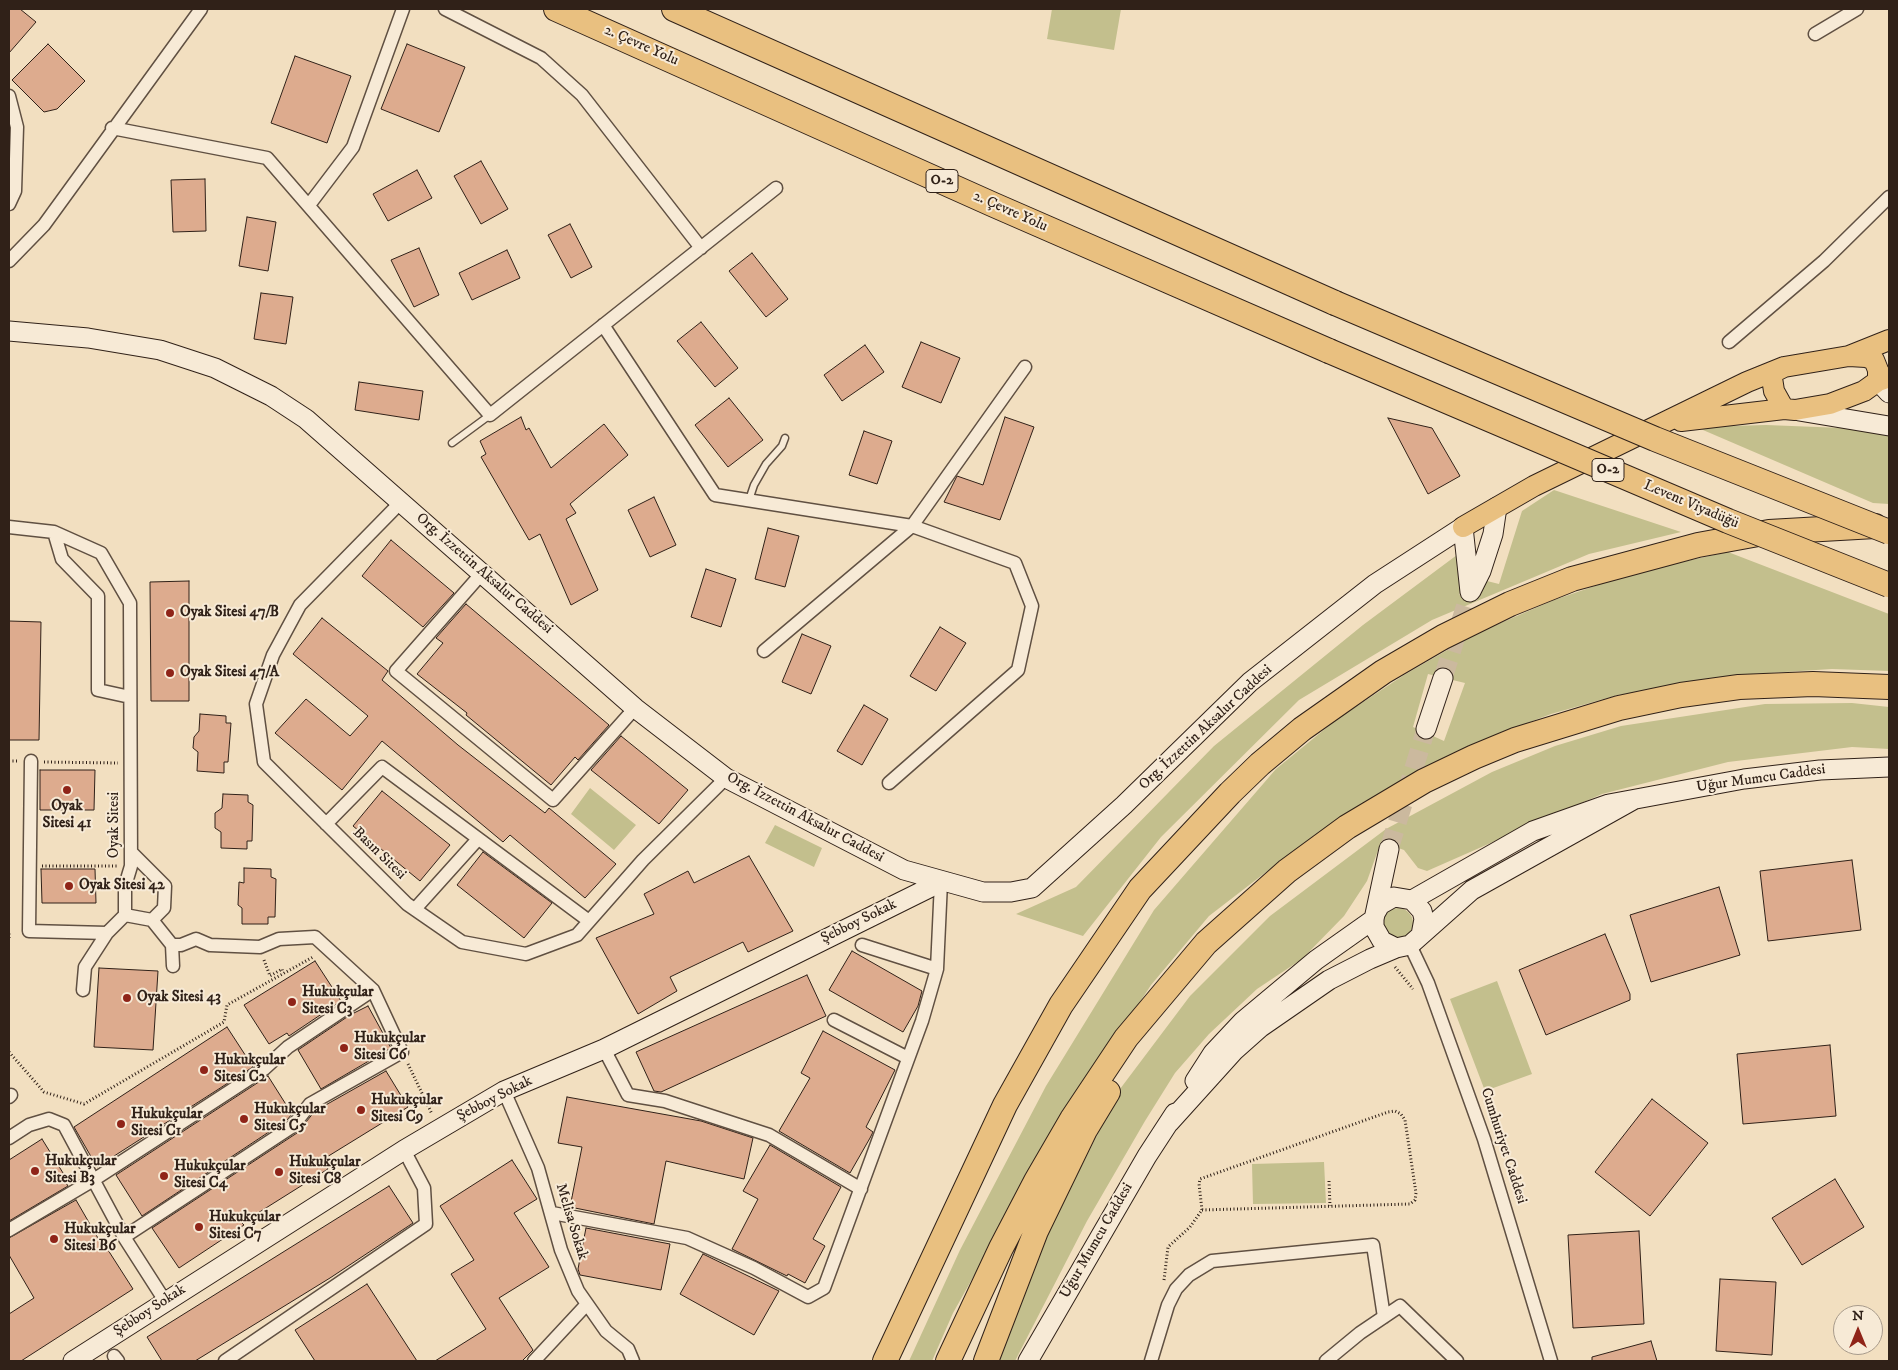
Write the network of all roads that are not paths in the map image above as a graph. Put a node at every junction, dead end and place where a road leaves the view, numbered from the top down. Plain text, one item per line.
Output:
1 (200, 9) edge
2 (403, 9) edge
3 (444, 9) edge
4 (556, 9) edge
5 (674, 9) edge
6 (1857, 9) edge
7 (1815, 34) dead end
8 (9, 96) edge
9 (112, 128) junction
10 (776, 188) dead end
11 (1889, 197) edge
12 (9, 204) edge
13 (309, 205) junction
14 (701, 248) junction
15 (9, 261) edge
16 (603, 325) junction
17 (9, 330) edge
18 (1889, 340) edge
19 (1729, 342) dead end
20 (1329, 351) joint
21 (1849, 356) junction
22 (1025, 367) dead end
23 (1784, 367) junction
24 (1886, 384) edge
25 (1789, 410) junction
26 (490, 415) junction
27 (1668, 422) junction
28 (1889, 426) edge
29 (785, 438) dead end
30 (452, 443) dead end
31 (749, 500) junction
32 (401, 502) junction
33 (1497, 507) junction
34 (912, 526) junction
35 (1889, 526) edge
36 (9, 527) edge
37 (1463, 527) junction
38 (54, 532) junction
39 (1889, 532) edge
40 (483, 572) junction
41 (1889, 584) edge
42 (764, 651) dead end
43 (1443, 678) tunnel mouth
44 (1889, 687) edge
45 (130, 697) junction
46 (636, 708) junction
47 (1426, 729) tunnel mouth
48 (32, 761) road end
49 (1889, 768) edge
50 (726, 778) junction
51 (889, 783) dead end
52 (1634, 800) junction
53 (326, 824) junction
54 (478, 839) junction
55 (131, 852) junction
56 (941, 882) junction
57 (1407, 899) junction
58 (415, 909) junction
59 (125, 915) junction
60 (1375, 916) junction
61 (152, 920) junction
62 (589, 921) junction
63 (107, 933) junction
64 (1409, 943) junction
65 (172, 944) junction
66 (862, 945) dead end
67 (173, 966) dead end
68 (937, 968) junction
69 (83, 990) dead end
70 (373, 990) junction
71 (1154, 1002) junction
72 (834, 1020) dead end
73 (604, 1049) junction
74 (908, 1058) junction
75 (504, 1090) junction
76 (1169, 1123) junction
77 (9, 1138) edge
78 (404, 1150) junction
79 (94, 1179) junction
80 (861, 1189) junction
81 (552, 1213) junction
82 (9, 1230) edge
83 (124, 1237) junction
84 (165, 1300) junction
85 (587, 1304) junction
86 (1384, 1316) junction
87 (1047, 1331) junction
88 (629, 1357) edge
89 (73, 1361) edge
90 (225, 1361) edge
91 (534, 1361) edge
92 (885, 1361) edge
93 (948, 1361) edge
94 (986, 1361) edge
95 (1028, 1361) edge
96 (1038, 1361) edge
97 (1151, 1361) edge
98 (1326, 1361) edge
99 (1457, 1361) edge
100 (1551, 1361) edge

1 - 9 street
2 - 13 street
3 - 14 street
4 - 20 highway, 2. Çevre Yolu / O-2
5 - 39 highway, bridge
6 - 7 street
8 - 12 street
9 - 13 street
9 - 15 street
10 - 14 street
11 - 19 street
13 - 26 street
14 - 16 street
16 - 26 street
16 - 31 street
17 - 32 main road, Org. İzzettin Aksalur Caddesi
18 - 21 main road
20 - 41 highway, Levent Viyadüğü / O-2, bridge
21 - 23 main road
21 - 24 main road
22 - 34 street
23 - 25 main road
23 - 27 main road
24 - 25 main road
25 - 27 main road
25 - 28 main road
26 - 30 lane
27 - 33 main road
29 - 31 lane
31 - 34 street
32 - 40 main road, Org. İzzettin Aksalur Caddesi
32 - 53 street, Basın Sitesi
33 - 37 main road
33 - 37 main road
34 - 42 street
34 - 51 street
35 - 92 highway
36 - 38 street, Oyak Sitesi
37 - 56 main road, Org. İzzettin Aksalur Caddesi
38 - 45 street, Oyak Sitesi
38 - 45 street
40 - 46 main road, Org. İzzettin Aksalur Caddesi
40 - 46 street
43 - 47 main road
44 - 71 highway
45 - 55 street, Oyak Sitesi
46 - 50 main road, Org. İzzettin Aksalur Caddesi
48 - 63 street
49 - 52 main road, Uğur Mumcu Caddesi
50 - 56 main road, Org. İzzettin Aksalur Caddesi
50 - 62 street, Basın Sitesi
52 - 57 main road, Uğur Mumcu Caddesi
52 - 64 main road
53 - 54 street
53 - 58 street, Basın Sitesi
54 - 58 street
54 - 62 street
55 - 59 street, Oyak Sitesi
55 - 61 street
56 - 68 street
56 - 73 main road, Şebboy Sokak
57 - 60 main road
57 - 60 main road
57 - 64 main road
58 - 62 street, Basın Sitesi
59 - 61 street
59 - 63 street
60 - 64 main road
60 - 76 main road
61 - 65 street
63 - 69 street
64 - 76 main road
64 - 100 street, Cumhuriyet Caddesi
65 - 67 street
65 - 70 street
66 - 68 street
68 - 74 street
70 - 79 street
70 - 83 street
71 - 93 highway
71 - 94 highway
72 - 74 street
73 - 75 main road, Şebboy Sokak
73 - 80 street
74 - 80 street
75 - 78 main road, Şebboy Sokak
75 - 81 street, Melisa Sokak
76 - 87 main road, Uğur Mumcu Caddesi
77 - 79 street
78 - 84 main road, Şebboy Sokak
78 - 90 street
79 - 82 street
79 - 83 street
80 - 81 street
81 - 85 street, Melisa Sokak
83 - 84 street
84 - 89 main road, Şebboy Sokak
85 - 88 street, Melisa Sokak
85 - 91 street
86 - 97 street
86 - 98 street
86 - 99 street
87 - 95 main road, Uğur Mumcu Caddesi
87 - 96 main road

